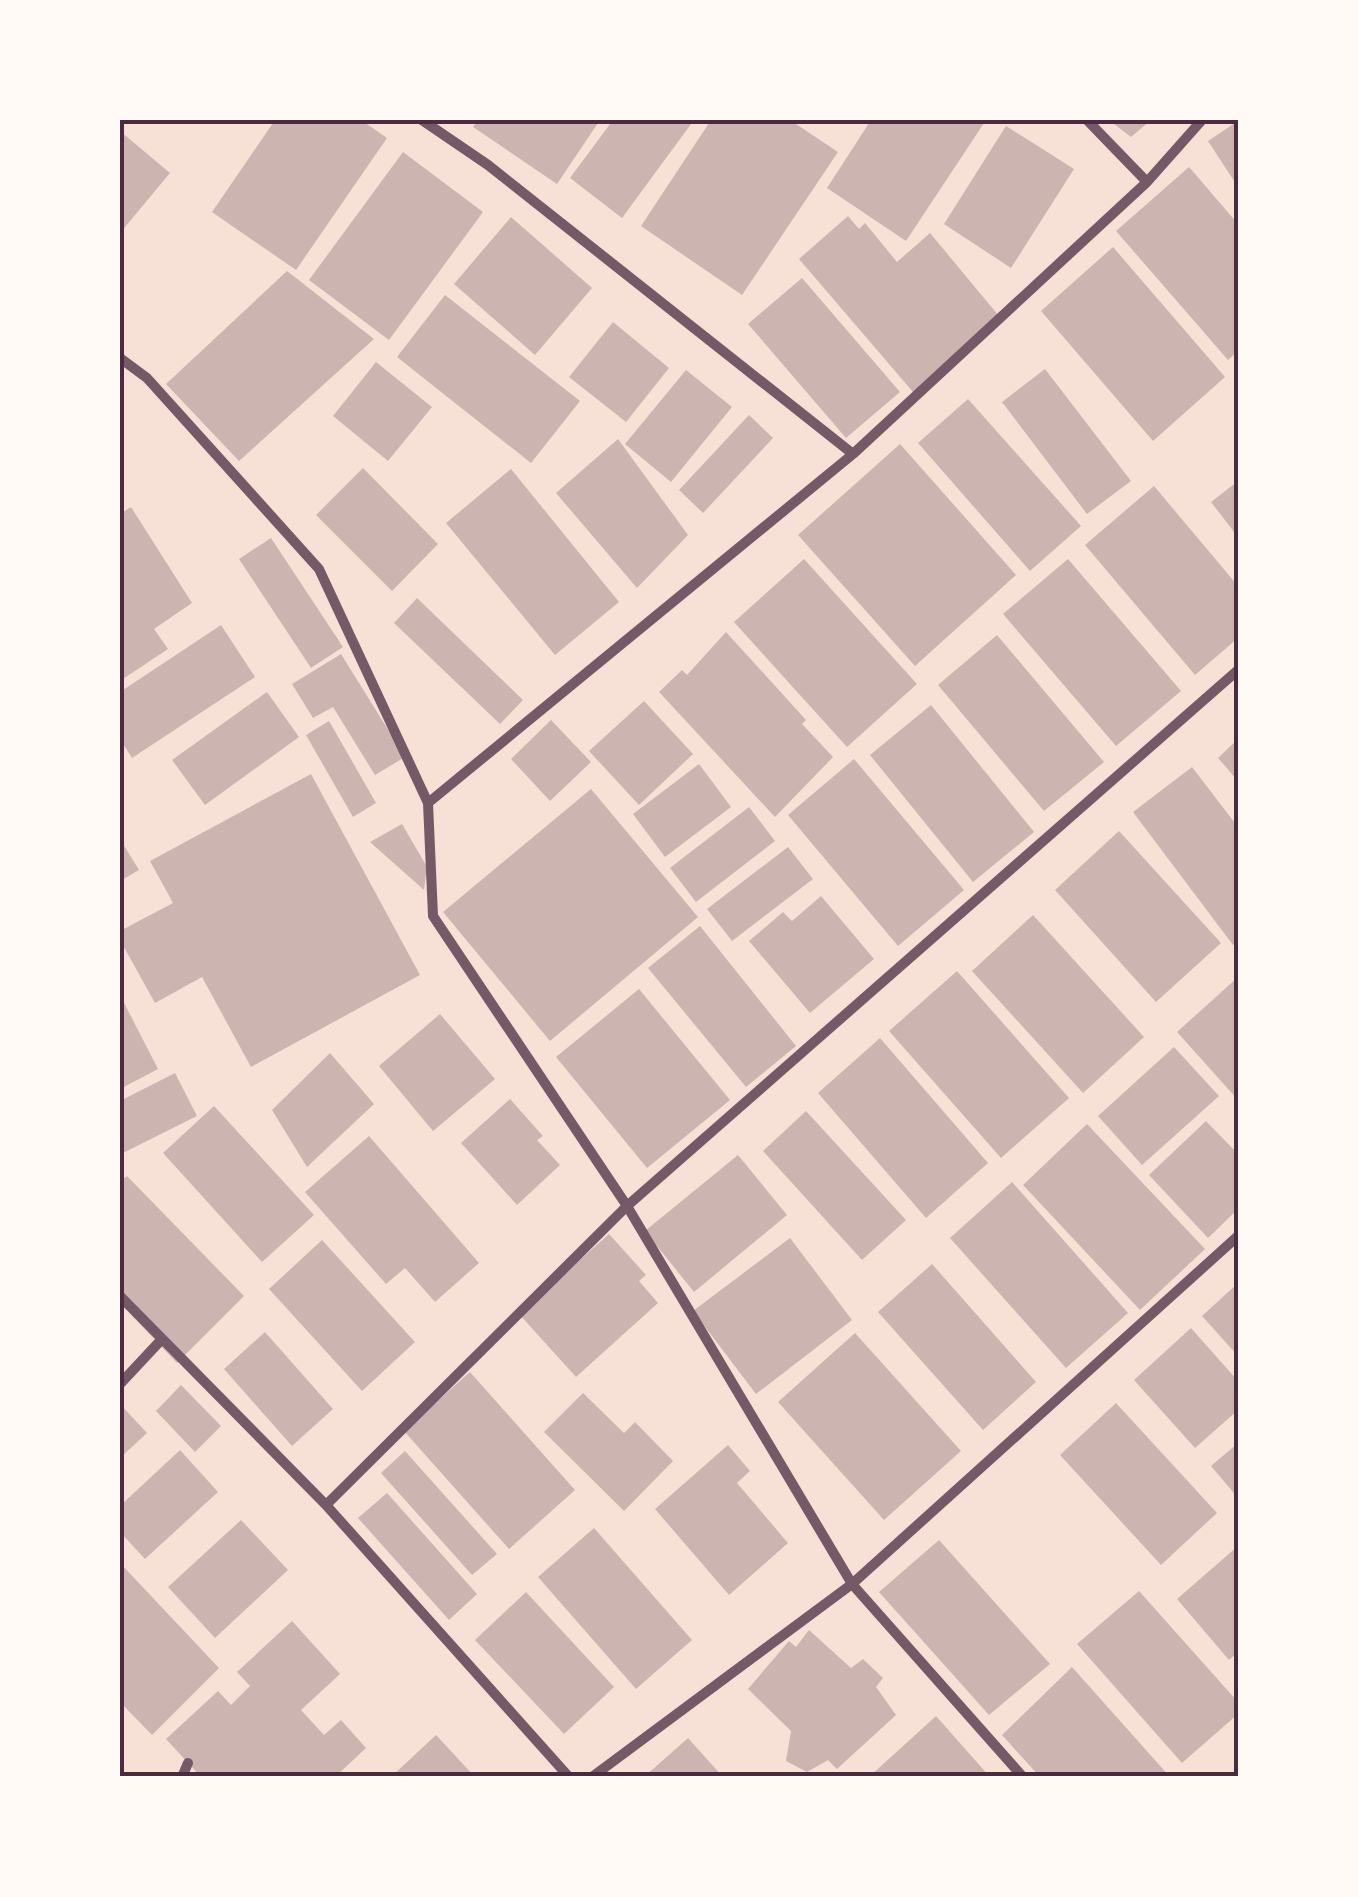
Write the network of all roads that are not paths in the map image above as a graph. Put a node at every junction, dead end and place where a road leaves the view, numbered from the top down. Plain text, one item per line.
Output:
1 (422, 120) edge
2 (1087, 120) edge
3 (1202, 120) edge
4 (1147, 182) junction
5 (120, 358) edge
6 (852, 454) junction
7 (1238, 670) edge
8 (428, 803) junction
9 (627, 1206) junction
10 (1238, 1236) edge
11 (120, 1296) edge
12 (162, 1339) junction
13 (120, 1384) edge
14 (326, 1505) junction
15 (852, 1584) junction
16 (188, 1763) dead end
17 (182, 1777) edge
18 (569, 1777) edge
19 (592, 1777) edge
20 (1023, 1777) edge

1 - 6 street
2 - 4 street
3 - 4 street
4 - 6 street
5 - 8 street
6 - 8 street
7 - 9 street
8 - 9 street
9 - 14 street
9 - 15 street
10 - 15 street
11 - 12 street
12 - 13 street
12 - 14 street
14 - 18 street
15 - 19 street
15 - 20 street
16 - 17 street

